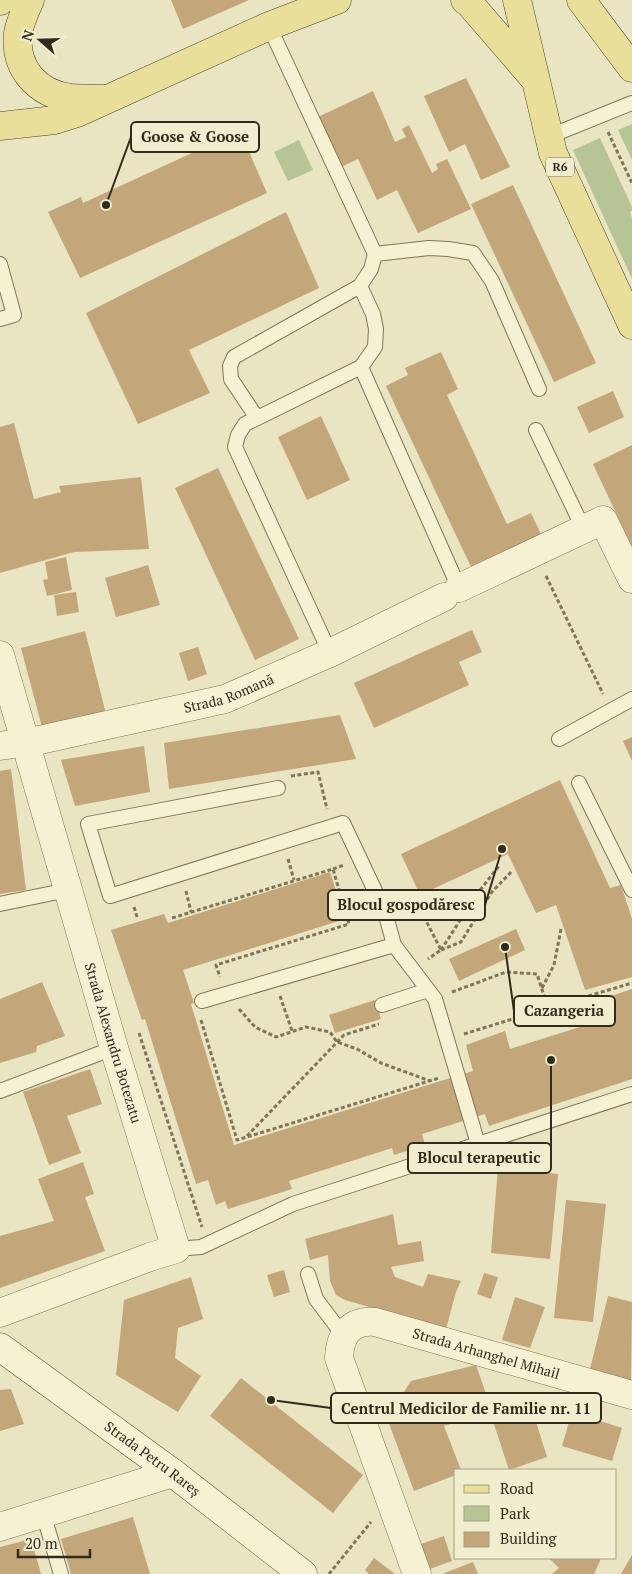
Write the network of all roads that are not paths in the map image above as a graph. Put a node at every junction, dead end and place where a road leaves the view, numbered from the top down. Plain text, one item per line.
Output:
1 (30, 0) edge
2 (338, 0) edge
3 (464, 0) edge
4 (517, 0) edge
5 (581, 0) edge
6 (605, 0) edge
7 (269, 26) junction
8 (613, 42) junction
9 (632, 68) edge
10 (536, 80) junction
11 (109, 99) junction
12 (632, 103) edge
13 (0, 126) edge
14 (550, 136) junction
15 (374, 254) junction
16 (0, 264) edge
17 (360, 286) junction
18 (0, 319) edge
19 (632, 325) edge
20 (361, 367) junction
21 (539, 389) dead end
22 (257, 418) junction
23 (536, 430) dead end
24 (584, 530) junction
25 (632, 579) edge
26 (451, 593) junction
27 (330, 653) junction
28 (0, 656) edge
29 (632, 699) edge
30 (559, 739) dead end
31 (12, 744) edge
32 (579, 783) dead end
33 (278, 788) road end
34 (68, 890) junction
35 (632, 890) edge
36 (0, 904) edge
37 (394, 945) junction
38 (431, 994) junction
39 (202, 1001) road end
40 (382, 1005) road end
41 (114, 1048) junction
42 (0, 1091) edge
43 (632, 1094) edge
44 (478, 1144) junction
45 (176, 1249) junction
46 (308, 1274) dead end
47 (0, 1313) edge
48 (343, 1335) junction
49 (0, 1347) edge
50 (632, 1395) edge
51 (173, 1473) junction
52 (43, 1514) junction
53 (0, 1527) edge
54 (61, 1574) edge
55 (303, 1574) edge
56 (417, 1574) edge

1 - 11 main road
2 - 7 main road
3 - 10 main road
4 - 10 main road, R6
5 - 8 main road
6 - 8 main road
7 - 11 main road
7 - 15 lane
8 - 9 main road
10 - 14 main road, R6
11 - 13 main road
12 - 14 lane
14 - 19 main road, R6
15 - 17 lane
15 - 21 lane
16 - 18 lane
17 - 20 lane
17 - 22 lane
20 - 22 lane
20 - 26 lane
22 - 27 lane
23 - 24 lane
24 - 25 street, Strada Romană
24 - 26 street, Strada Romană
26 - 27 street, Strada Romană
27 - 31 street, Strada Romană
28 - 31 street, Strada Alexandru Botezatu
29 - 30 lane
31 - 34 street, Strada Alexandru Botezatu
32 - 35 lane
33 - 37 lane
34 - 36 lane
34 - 41 street, Strada Alexandru Botezatu
37 - 38 lane
37 - 39 lane
38 - 40 lane
38 - 44 lane
41 - 42 lane
41 - 45 street, Strada Alexandru Botezatu
43 - 44 lane
44 - 45 lane
45 - 47 street
46 - 48 lane
48 - 50 street, Strada Arhanghel Mihail
48 - 56 street
49 - 51 street, Strada Petru Rareș
51 - 52 street
51 - 55 street, Strada Petru Rareș
52 - 53 street
52 - 54 lane

